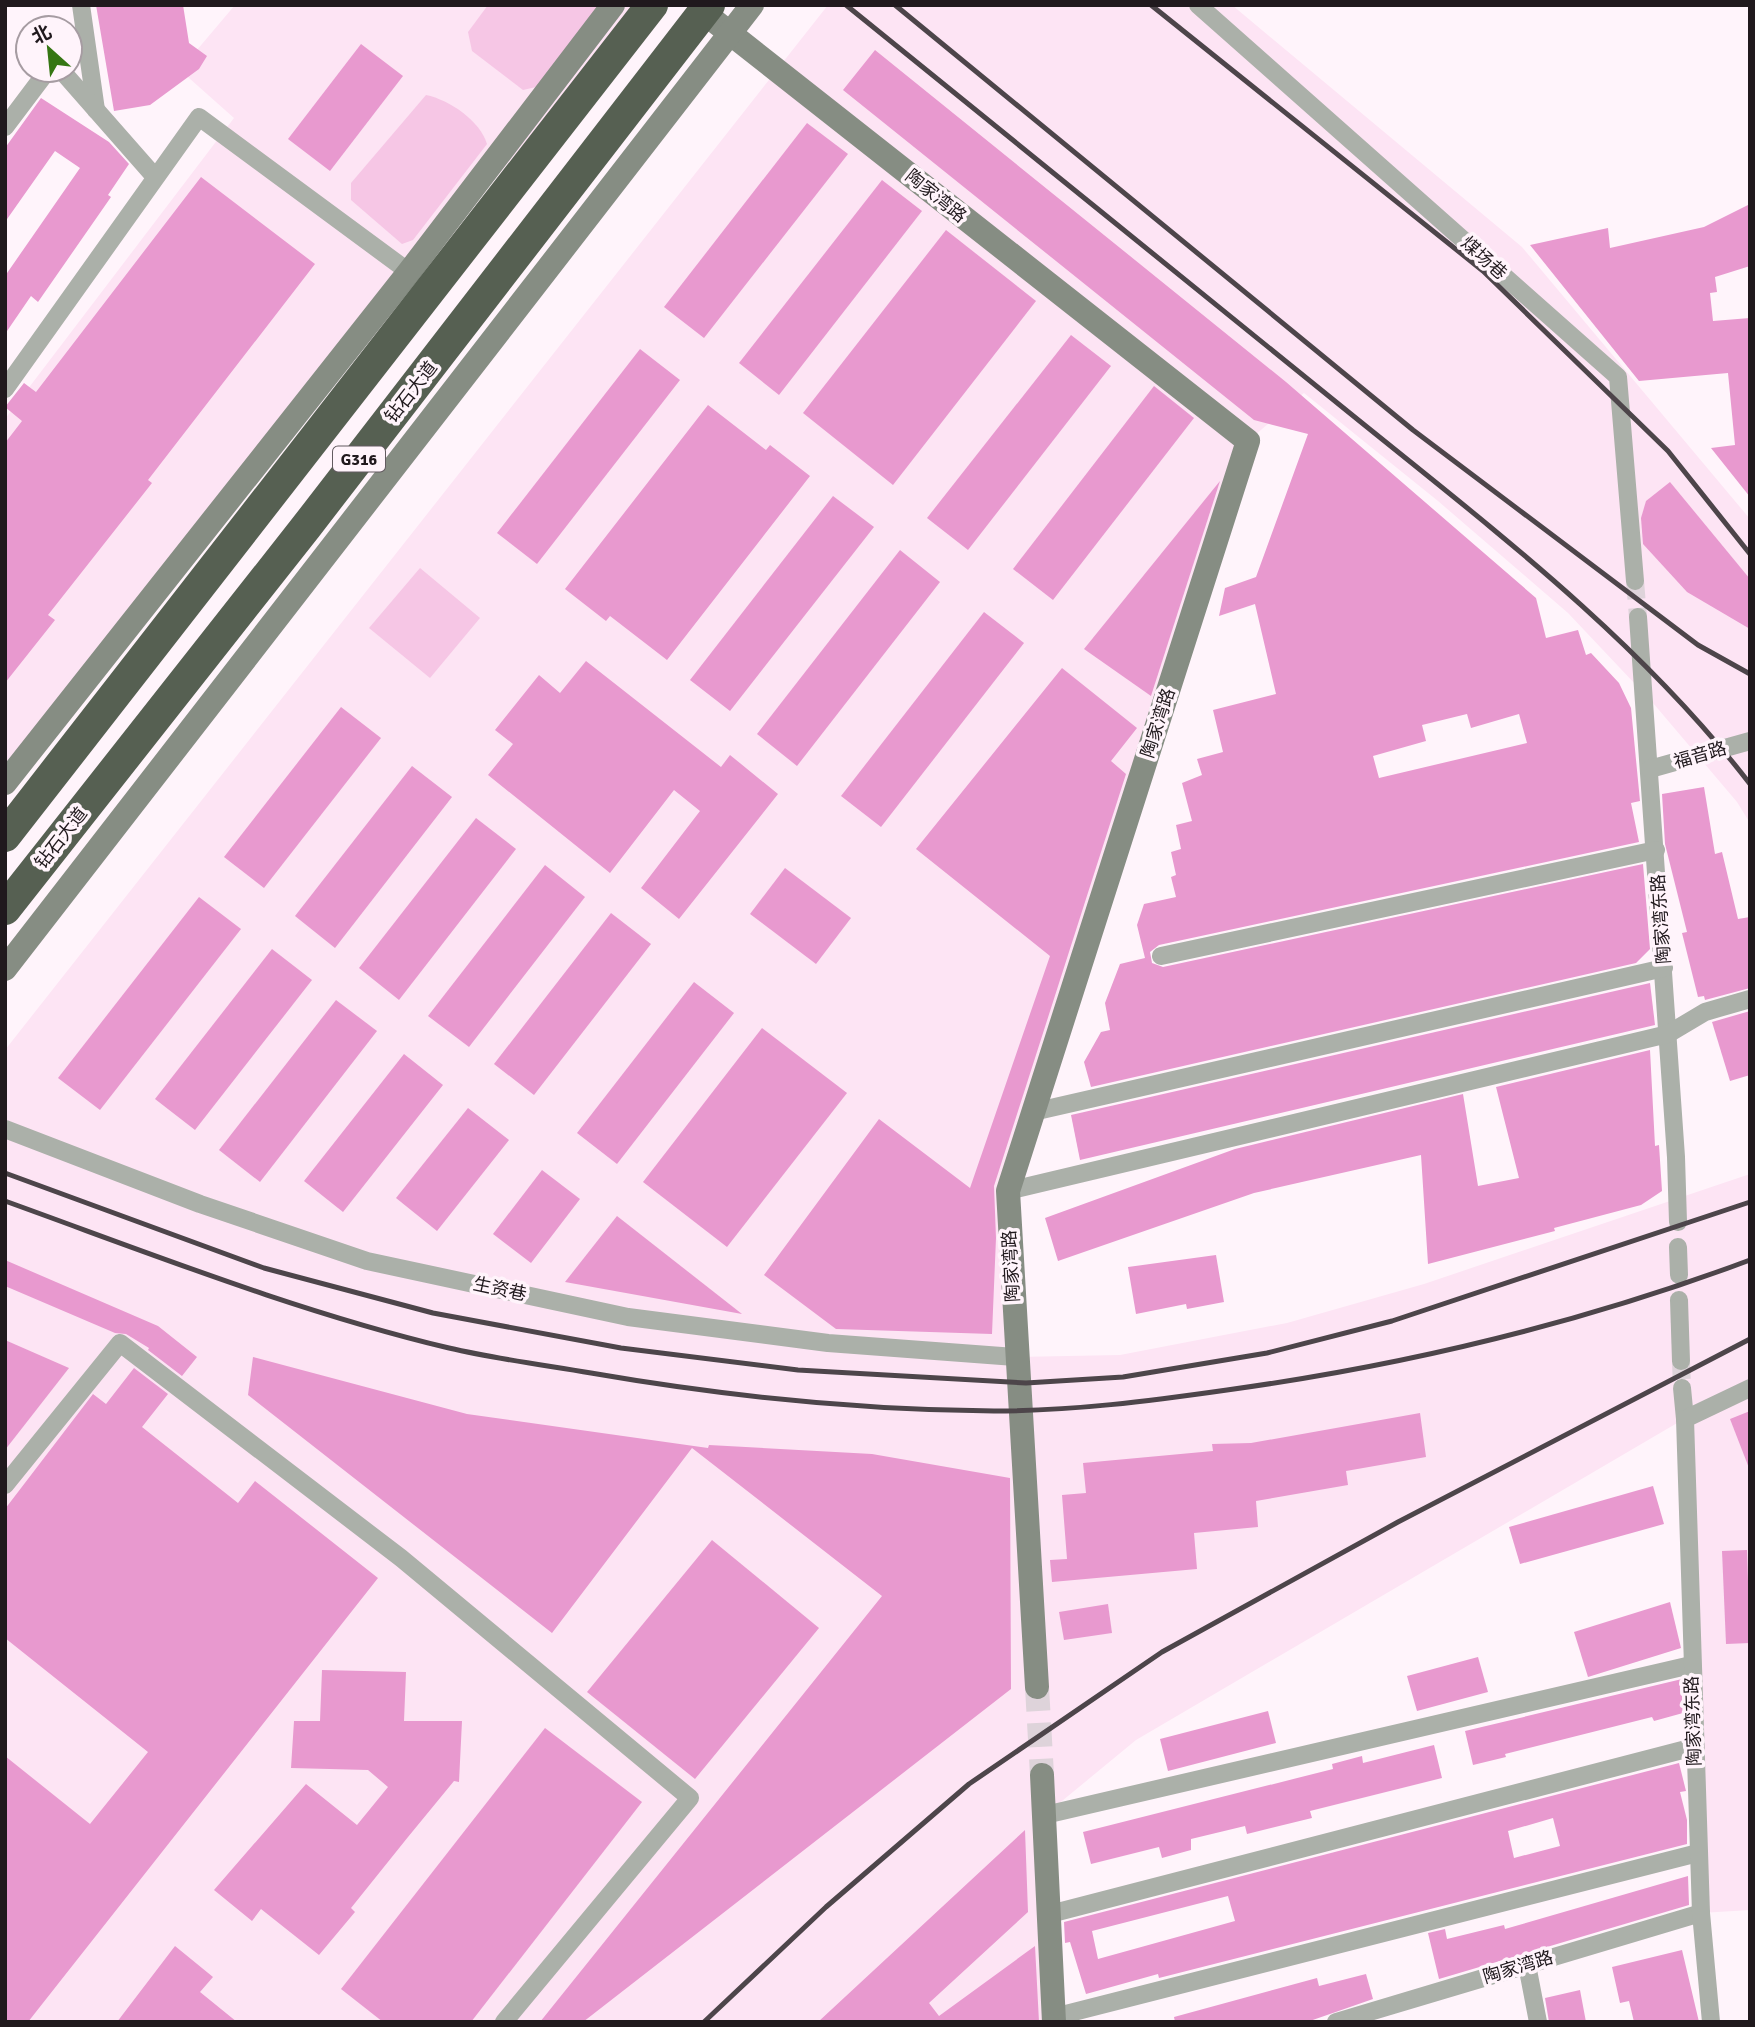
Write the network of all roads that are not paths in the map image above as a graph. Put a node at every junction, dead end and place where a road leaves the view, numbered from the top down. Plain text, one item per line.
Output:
1 (81, 5) edge
2 (613, 5) edge
3 (652, 5) edge
4 (752, 5) edge
5 (1198, 5) edge
6 (706, 9) edge
7 (731, 33) junction
8 (37, 84) edge
9 (73, 84) edge
10 (96, 110) junction
11 (5, 127) edge
12 (601, 145) junction
13 (629, 164) junction
14 (155, 177) junction
15 (456, 235) junction
16 (409, 272) junction
17 (5, 390) edge
18 (259, 487) junction
19 (1635, 580) tunnel mouth
20 (1638, 617) tunnel mouth
21 (1750, 741) edge
22 (1650, 769) junction
23 (5, 783) edge
24 (5, 836) edge
25 (1656, 850) junction
26 (5, 909) edge
27 (1161, 956) dead end
28 (1664, 968) junction
29 (5, 969) edge
30 (1750, 999) edge
31 (1668, 1034) junction
32 (1033, 1112) junction
33 (5, 1129) edge
34 (1008, 1191) junction
35 (1678, 1222) dead end
36 (1678, 1247) dead end
37 (1679, 1275) dead end
38 (1679, 1300) dead end
39 (1015, 1357) junction
40 (1681, 1362) tunnel mouth
41 (1682, 1388) tunnel mouth
42 (1750, 1388) edge
43 (1685, 1419) junction
44 (5, 1485) edge
45 (1691, 1665) junction
46 (1037, 1687) tunnel mouth
47 (1694, 1747) junction
48 (1042, 1775) tunnel mouth
49 (1045, 1815) junction
50 (1698, 1853) junction
51 (1701, 1913) junction
52 (1049, 1914) junction
53 (1527, 1965) junction
54 (1054, 2019) edge
55 (504, 2022) edge
56 (1336, 2022) edge
57 (1538, 2022) edge
58 (1711, 2022) edge

1 - 10 street
2 - 15 street
3 - 15 highway, G316
4 - 7 street
5 - 19 street, 煤场巷
6 - 7 street, 陶家湾路
6 - 12 highway, 钻石大道 / G316
7 - 13 street
7 - 32 street, 陶家湾路
8 - 11 street
9 - 10 street
10 - 14 street
12 - 13 street
12 - 26 highway, 钻石大道 / G316
13 - 29 street
14 - 16 street
14 - 17 street
15 - 16 street
15 - 18 highway, G316
16 - 18 street
18 - 23 street
18 - 24 highway, G316
20 - 22 street, 陶家湾东路
21 - 22 street, 福音路
22 - 25 street, 陶家湾东路
25 - 27 street
25 - 28 street, 陶家湾东路
28 - 31 street, 陶家湾东路
28 - 32 street
30 - 31 street
31 - 34 street
31 - 35 street, 陶家湾东路
32 - 34 street, 陶家湾路
33 - 39 street, 生资巷
34 - 39 street, 陶家湾路
36 - 37 street
38 - 40 street
39 - 46 street, 陶家湾路
41 - 43 street, 陶家湾东路
42 - 43 street
43 - 45 street, 陶家湾东路
44 - 55 street
45 - 47 street, 陶家湾东路
45 - 49 street
47 - 50 street, 陶家湾东路
47 - 52 street
48 - 49 street
49 - 52 street
50 - 51 street, 陶家湾东路
50 - 54 street
51 - 53 street, 陶家湾路
51 - 58 street, 陶家湾东路
52 - 54 street
53 - 56 street, 陶家湾路
53 - 57 street

